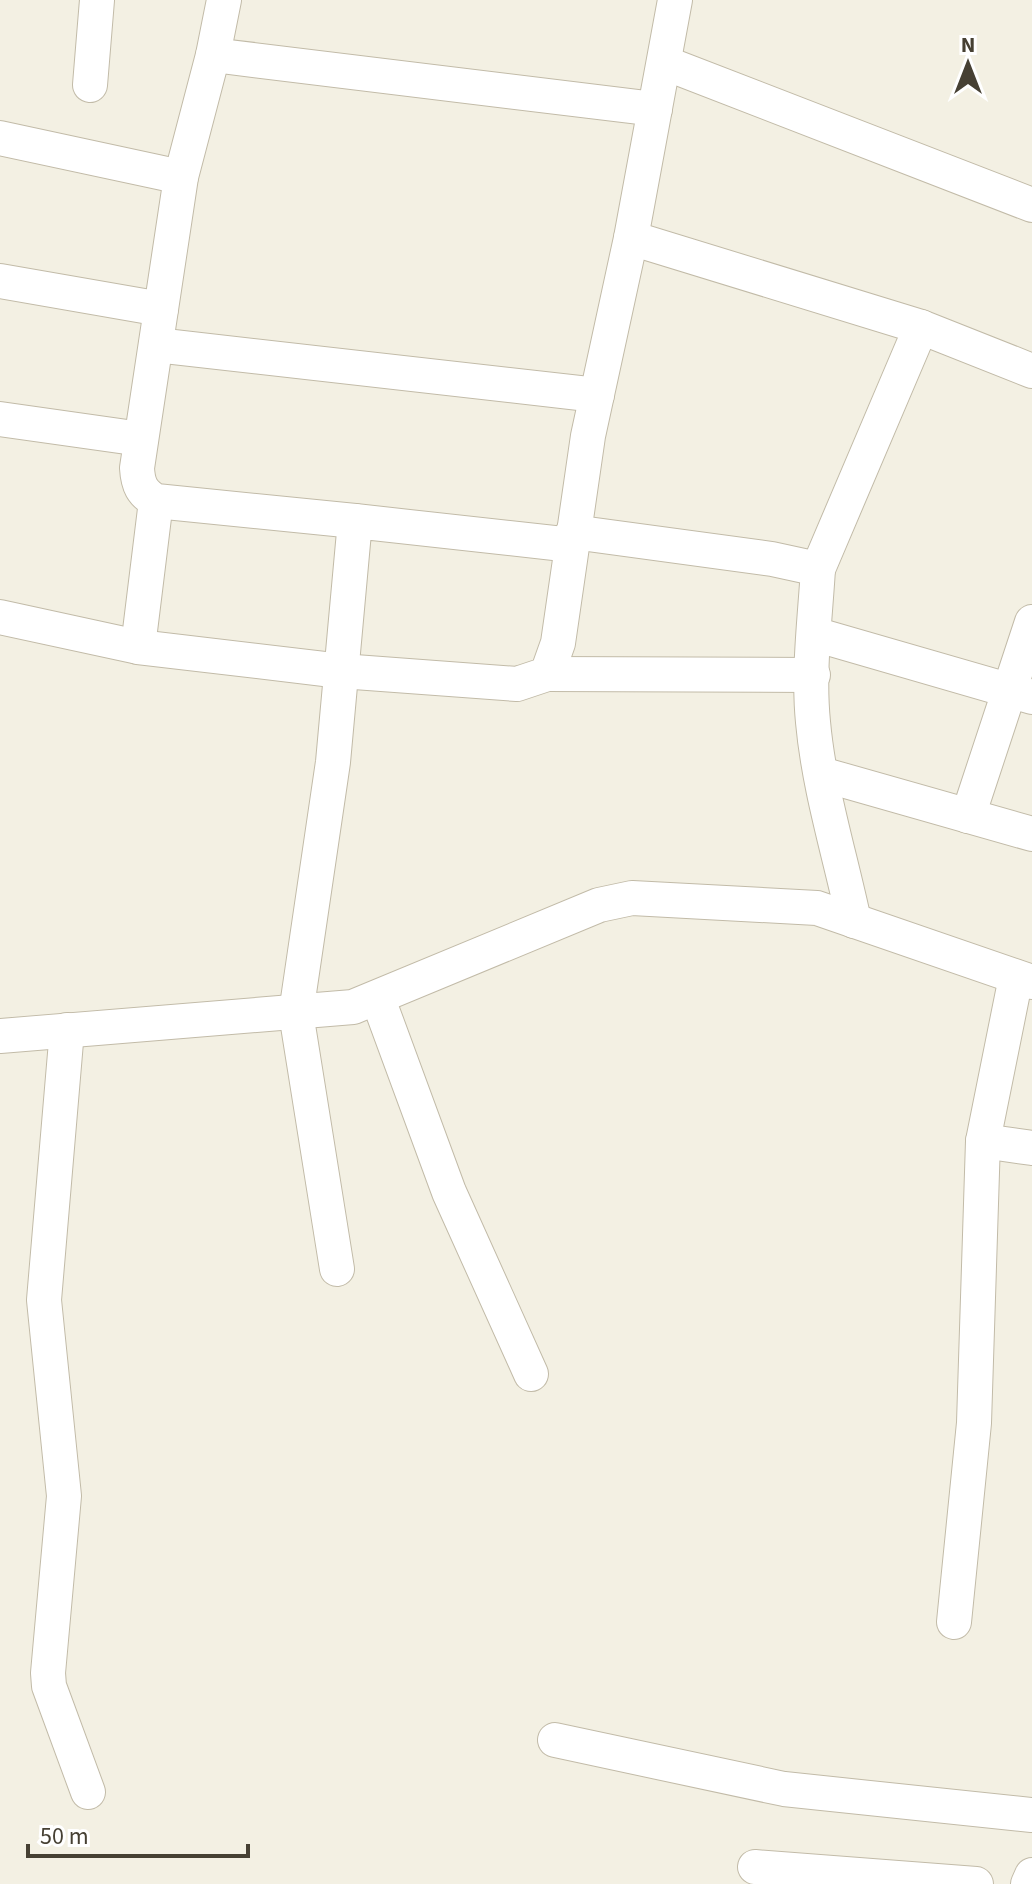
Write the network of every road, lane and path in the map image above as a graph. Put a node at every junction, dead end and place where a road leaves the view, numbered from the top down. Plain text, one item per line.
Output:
1 (97, 0) edge
2 (224, 0) edge
3 (675, 0) edge
4 (213, 55) junction
5 (665, 63) junction
6 (90, 85) dead end
7 (655, 109) junction
8 (0, 138) edge
9 (181, 177) junction
10 (1032, 205) edge
11 (631, 238) junction
12 (0, 281) edge
13 (161, 309) junction
14 (921, 327) junction
15 (156, 345) junction
16 (1032, 371) edge
17 (597, 395) junction
18 (0, 419) edge
19 (141, 439) junction
20 (156, 501) junction
21 (355, 521) junction
22 (573, 539) junction
23 (818, 569) junction
24 (0, 617) edge
25 (1032, 622) edge
26 (814, 634) junction
27 (138, 647) junction
28 (341, 671) junction
29 (547, 674) junction
30 (813, 675) junction
31 (1021, 694) edge
32 (821, 774) junction
33 (968, 816) junction
34 (1032, 834) edge
35 (854, 921) junction
36 (1024, 979) edge
37 (378, 999) junction
38 (296, 1013) junction
39 (67, 1030) junction
40 (0, 1036) edge
41 (983, 1141) junction
42 (1032, 1148) edge
43 (337, 1269) dead end
44 (531, 1374) dead end
45 (954, 1622) dead end
46 (555, 1740) dead end
47 (88, 1792) dead end
48 (1032, 1815) edge
49 (755, 1867) dead end
50 (1032, 1875) edge
51 (976, 1884) edge
52 (1028, 1884) edge

1 - 6 street
2 - 4 street
3 - 5 street
4 - 7 street
4 - 9 street
5 - 7 street
5 - 10 street
7 - 11 street
8 - 9 street
9 - 13 street
11 - 14 street
11 - 17 street
12 - 13 street
13 - 15 street
14 - 16 street
14 - 23 street
15 - 17 street
15 - 19 street
17 - 22 street
18 - 19 street
19 - 20 street
20 - 21 street
20 - 27 street
21 - 22 street
21 - 28 street
22 - 23 street
22 - 29 street
23 - 26 street
24 - 27 street
25 - 31 street
26 - 30 street
26 - 31 street
27 - 28 street
28 - 29 street
28 - 38 street
29 - 30 street
30 - 32 street
31 - 33 street
32 - 33 street
32 - 35 street
33 - 34 street
35 - 36 street
35 - 37 street
36 - 41 street
37 - 38 street
37 - 44 street
38 - 39 street
38 - 43 street
39 - 40 street
39 - 47 street
41 - 42 street
41 - 45 street
46 - 48 street
49 - 51 street
50 - 52 street

